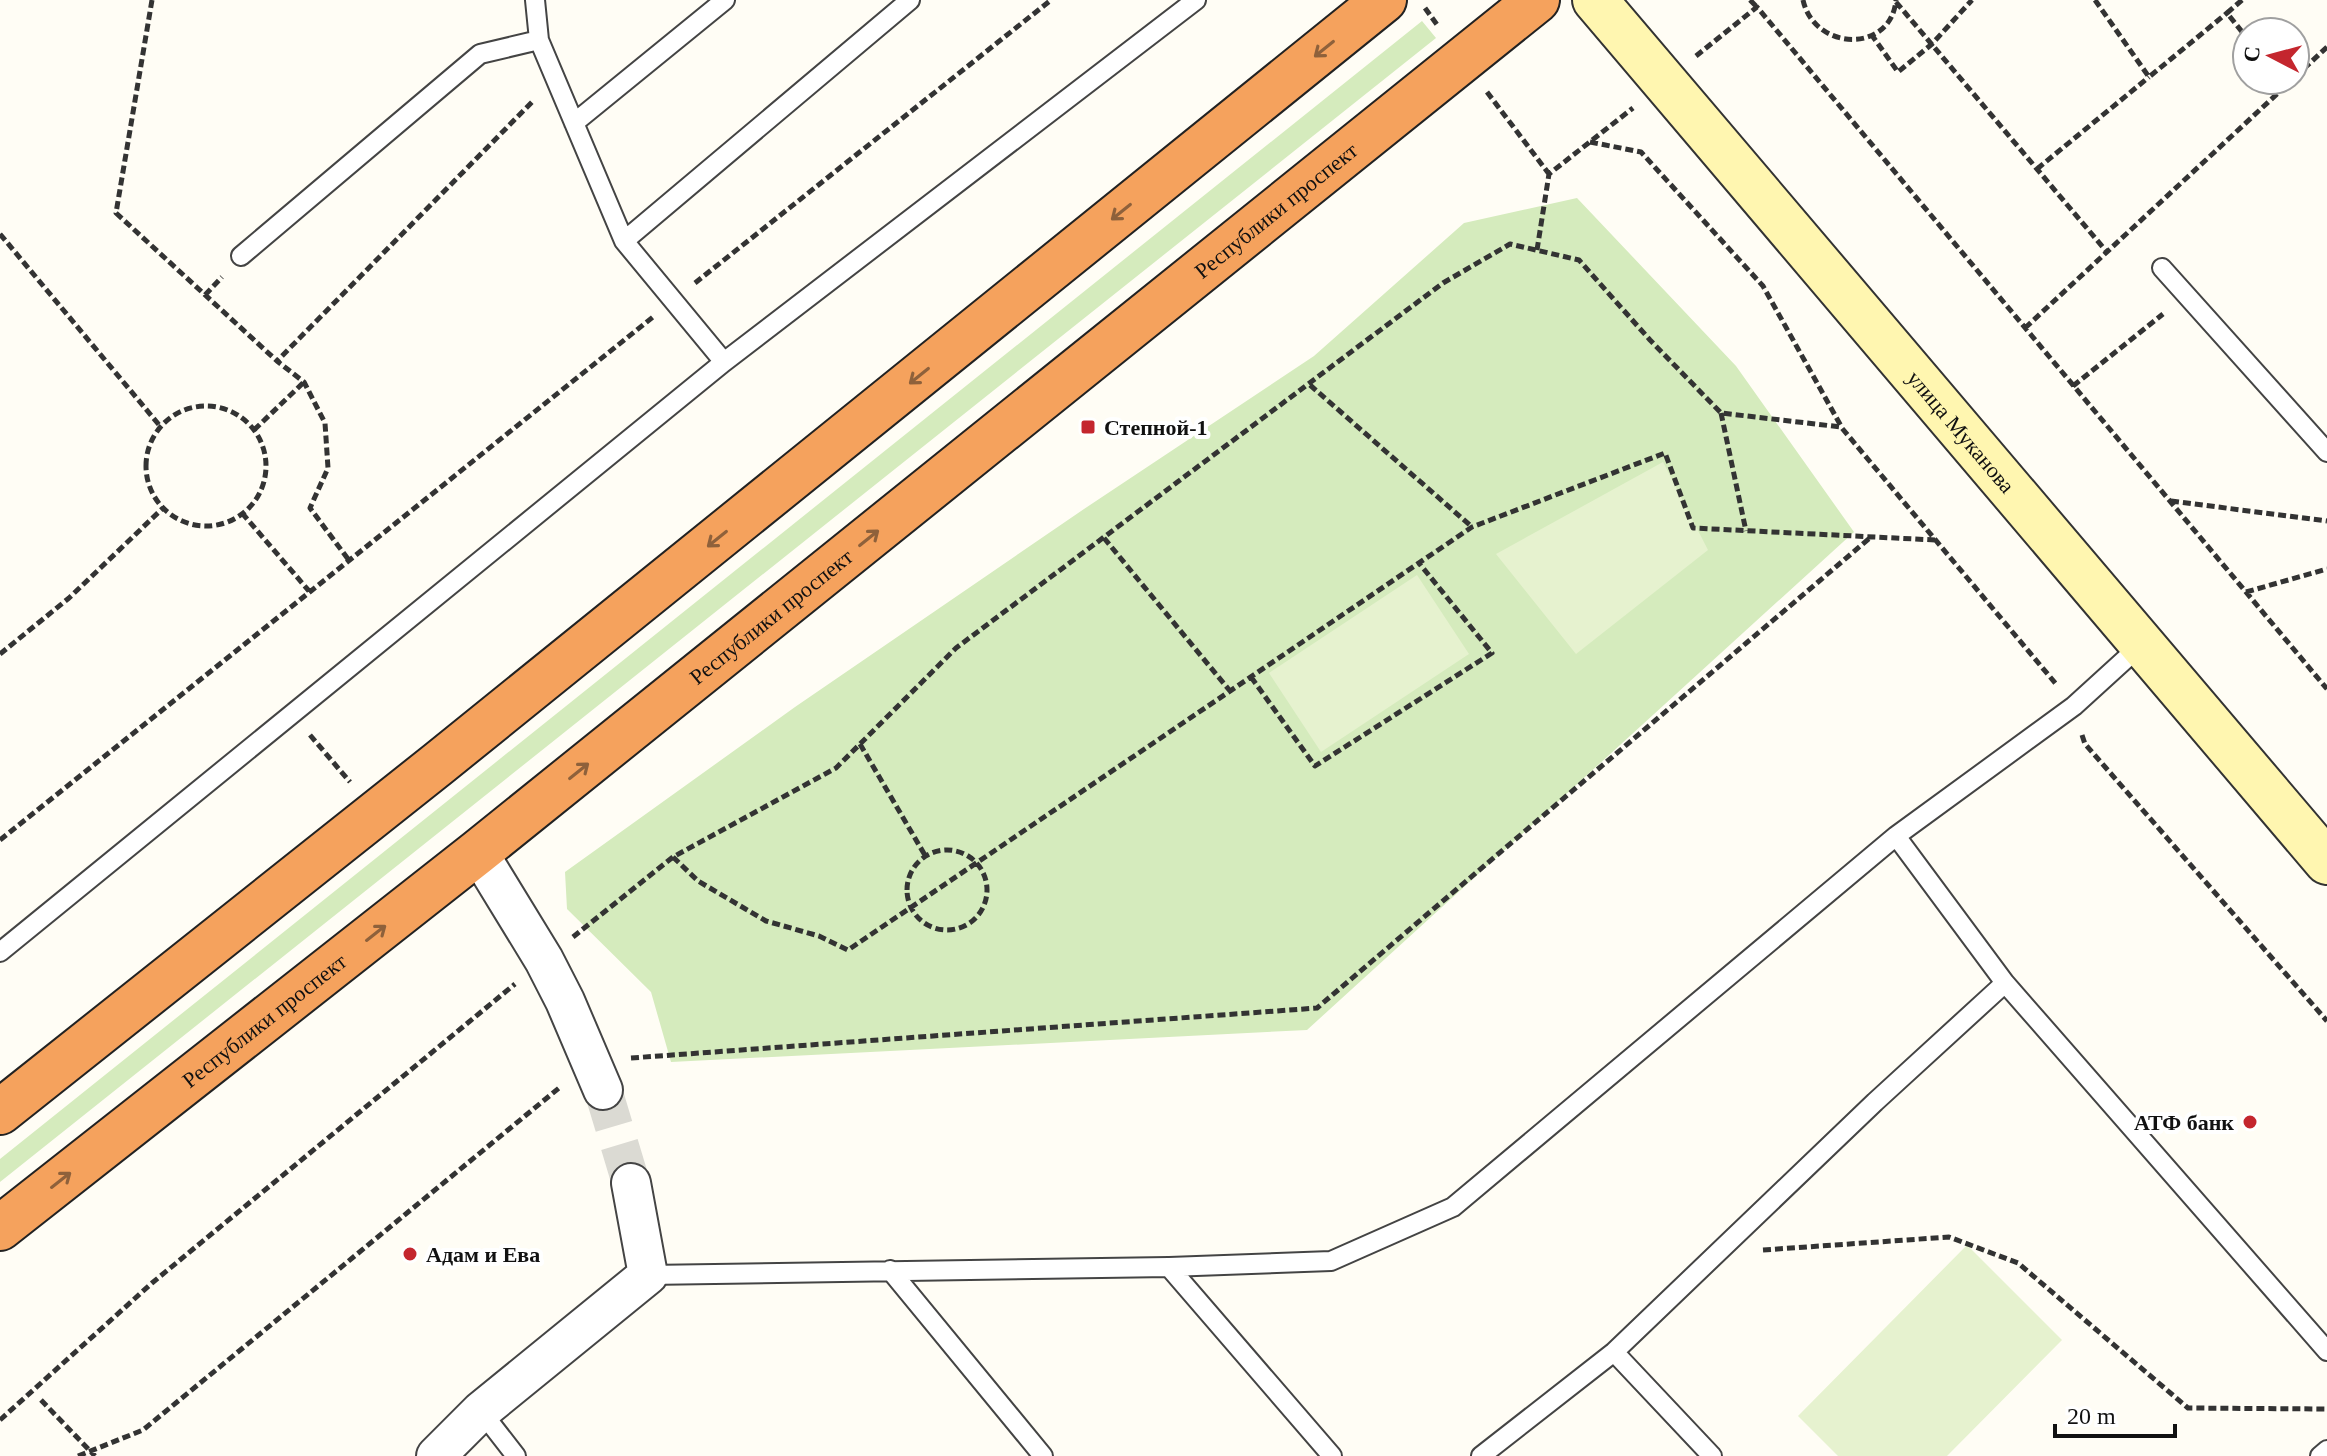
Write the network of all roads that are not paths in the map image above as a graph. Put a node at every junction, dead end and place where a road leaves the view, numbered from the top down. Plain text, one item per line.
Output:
1 (535, 0) edge
2 (725, 0) edge
3 (910, 0) edge
4 (1196, 0) edge
5 (1384, 0) edge
6 (1537, 0) edge
7 (1595, 0) edge
8 (539, 40) junction
9 (574, 123) junction
10 (624, 241) junction
11 (241, 256) dead end
12 (2162, 268) dead end
13 (724, 362) junction
14 (2327, 452) edge
15 (2141, 645) junction
16 (1896, 836) junction
17 (478, 852) junction
18 (2327, 861) edge
19 (0, 952) edge
20 (2005, 983) junction
21 (597, 1076) tunnel mouth
22 (0, 1112) edge
23 (631, 1183) tunnel mouth
24 (0, 1228) edge
25 (1169, 1267) junction
26 (890, 1270) junction
27 (648, 1275) junction
28 (2327, 1351) edge
29 (1614, 1352) junction
30 (481, 1411) junction
31 (2327, 1450) edge
32 (436, 1456) edge
33 (516, 1456) edge
34 (1043, 1456) edge
35 (1332, 1456) edge
36 (1481, 1456) edge
37 (1712, 1456) edge
38 (2320, 1456) edge

1 - 8 lane
2 - 9 lane
3 - 10 lane
4 - 13 lane
5 -> 22 highway
17 -> 6 highway, Республики проспект
7 - 15 main road, улица Муканова
8 - 9 lane
8 - 11 lane
9 - 10 lane
10 - 13 lane
12 - 14 lane
13 - 19 lane
15 - 16 lane
15 - 18 main road, улица Муканова
16 - 20 lane
16 - 25 lane
17 - 21 street
24 -> 17 highway, Республики проспект
20 - 28 lane
20 - 29 lane
23 - 27 street
25 - 26 lane
25 - 35 lane
26 - 27 lane
26 - 34 lane
27 - 30 street
29 - 36 lane
29 - 37 lane
30 - 32 street
30 - 33 lane
31 - 38 lane

